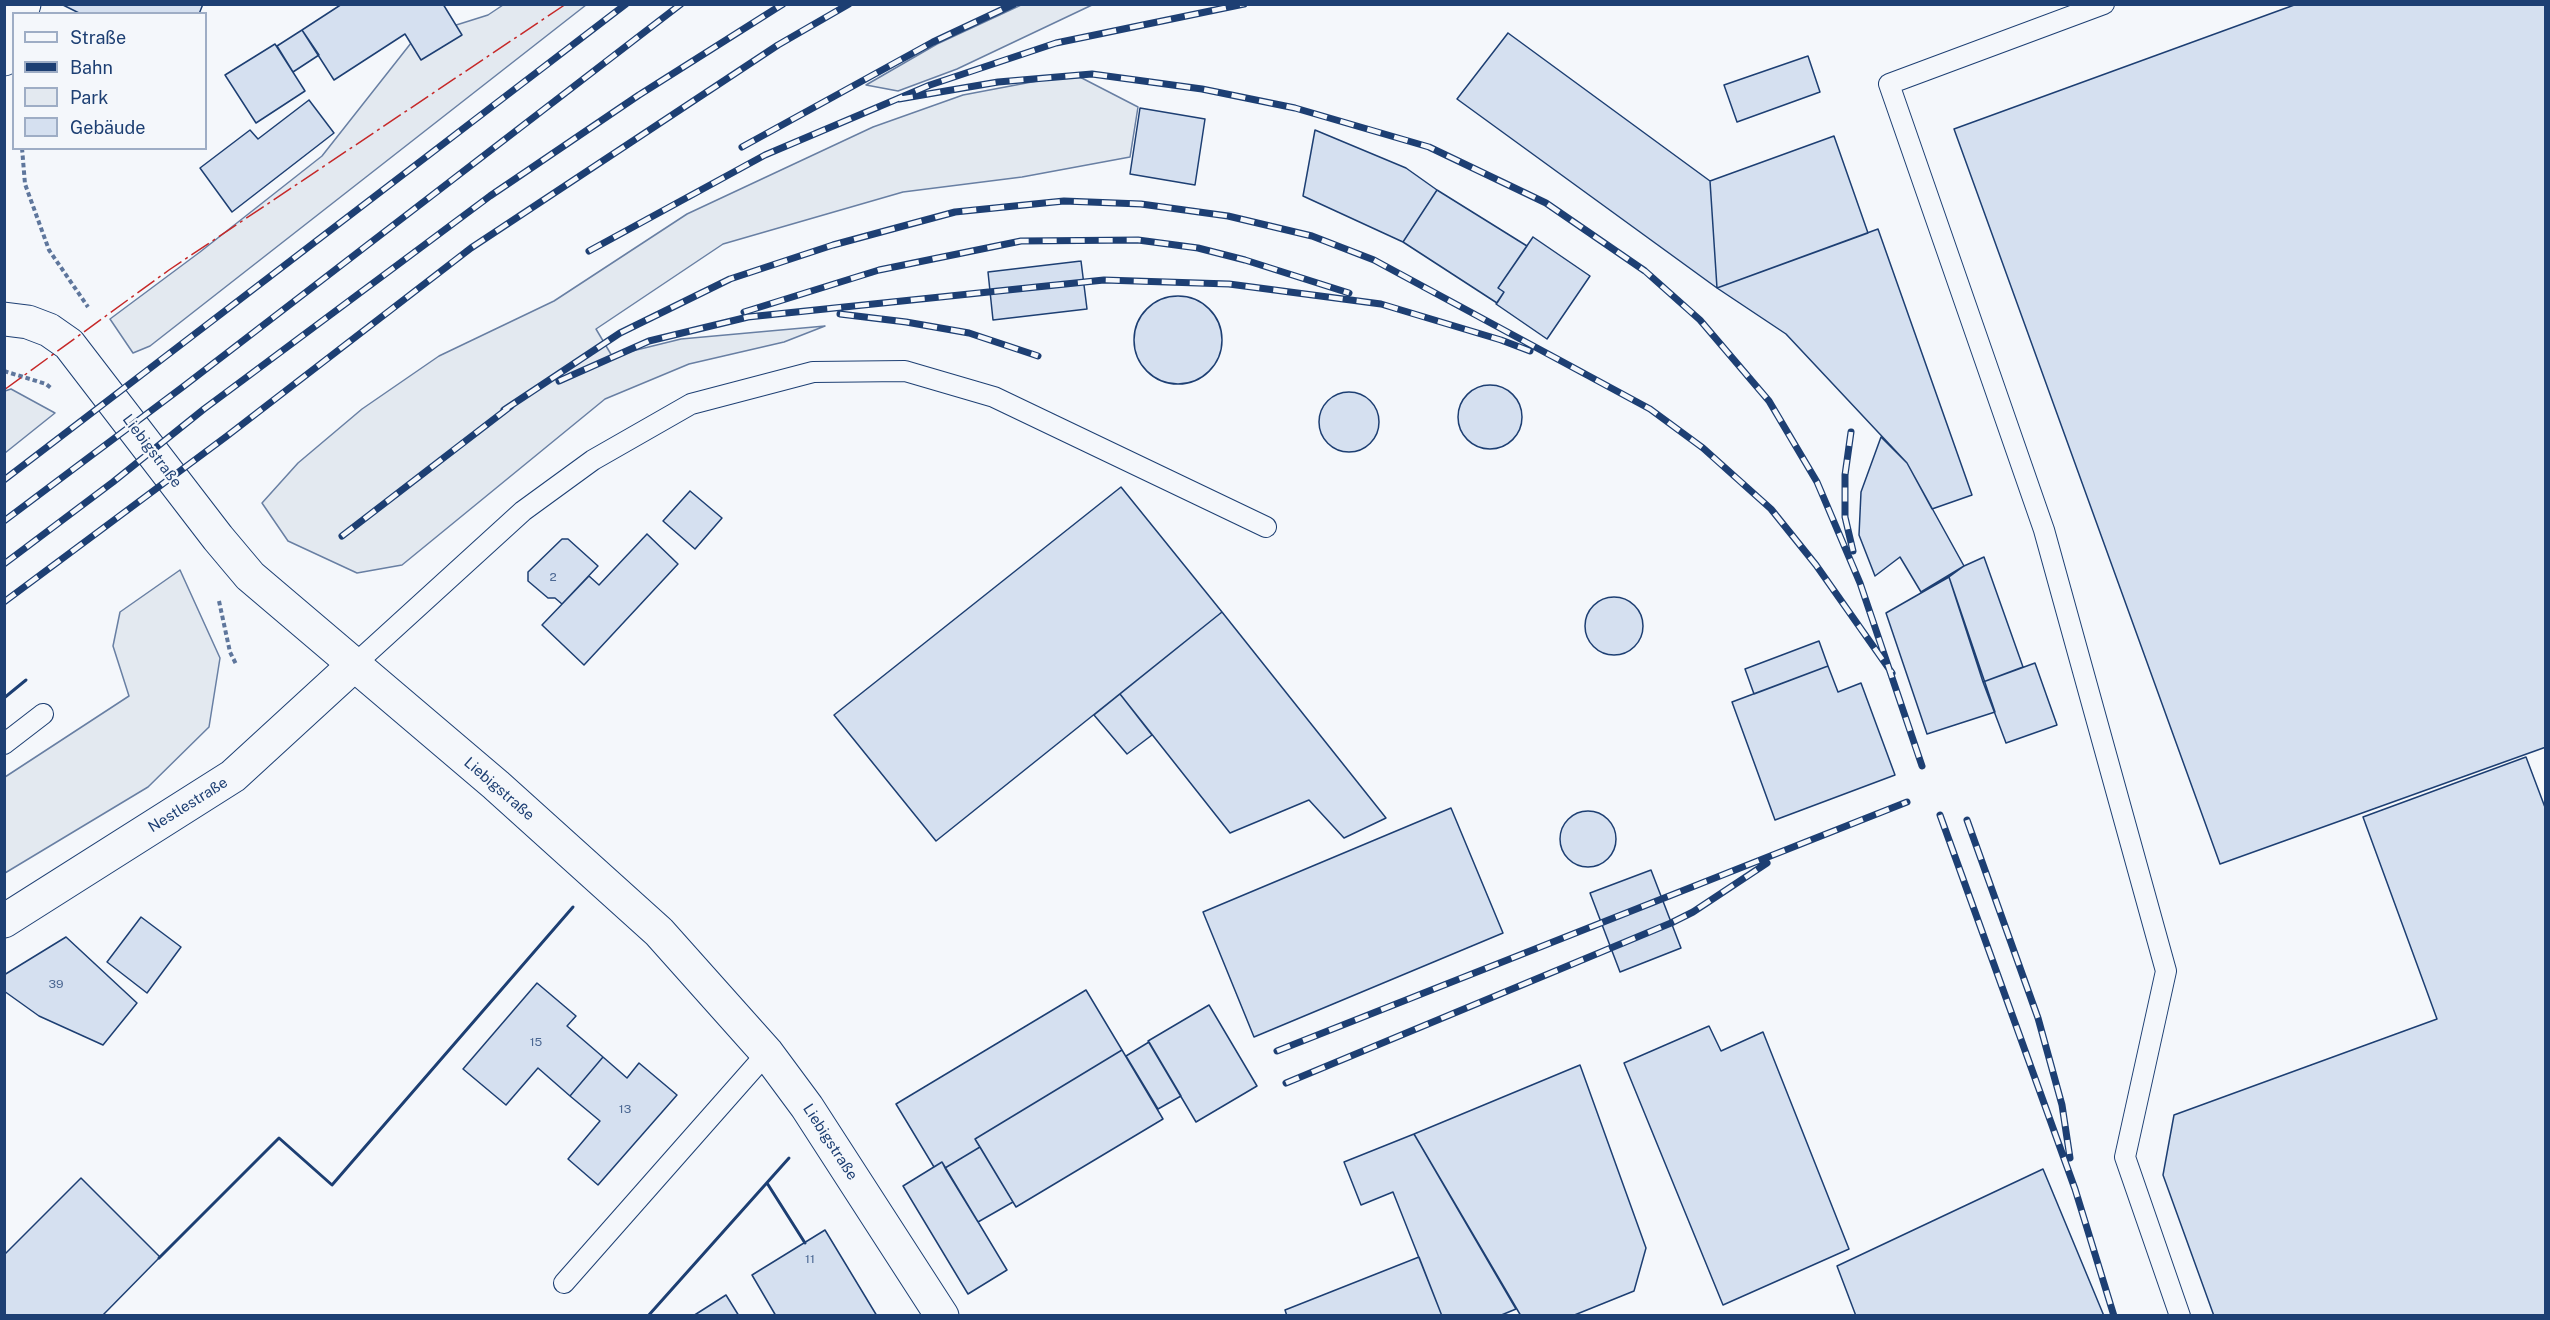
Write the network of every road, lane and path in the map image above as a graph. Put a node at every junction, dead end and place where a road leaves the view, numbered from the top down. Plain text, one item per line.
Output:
1 (2104, 4) edge
2 (12, 39) edge
3 (4, 59) edge
4 (22, 150) edge
5 (91, 311) dead end
6 (4, 319) edge
7 (4, 371) edge
8 (54, 391) dead end
9 (1266, 527) dead end
10 (213, 592) dead end
11 (236, 664) dead end
12 (354, 664) junction
13 (43, 714) dead end
14 (4, 744) edge
15 (4, 921) edge
16 (767, 1053) junction
17 (564, 1283) dead end
18 (942, 1316) edge
19 (2180, 1316) edge

1 - 19 lane
2 - 3 street
4 - 5 path
6 - 12 street, Liebigstraße
7 - 8 path
9 - 12 lane
10 - 11 path
12 - 15 street, Nestlestraße
12 - 16 street, Liebigstraße
13 - 14 lane
16 - 17 lane
16 - 18 street, Liebigstraße

